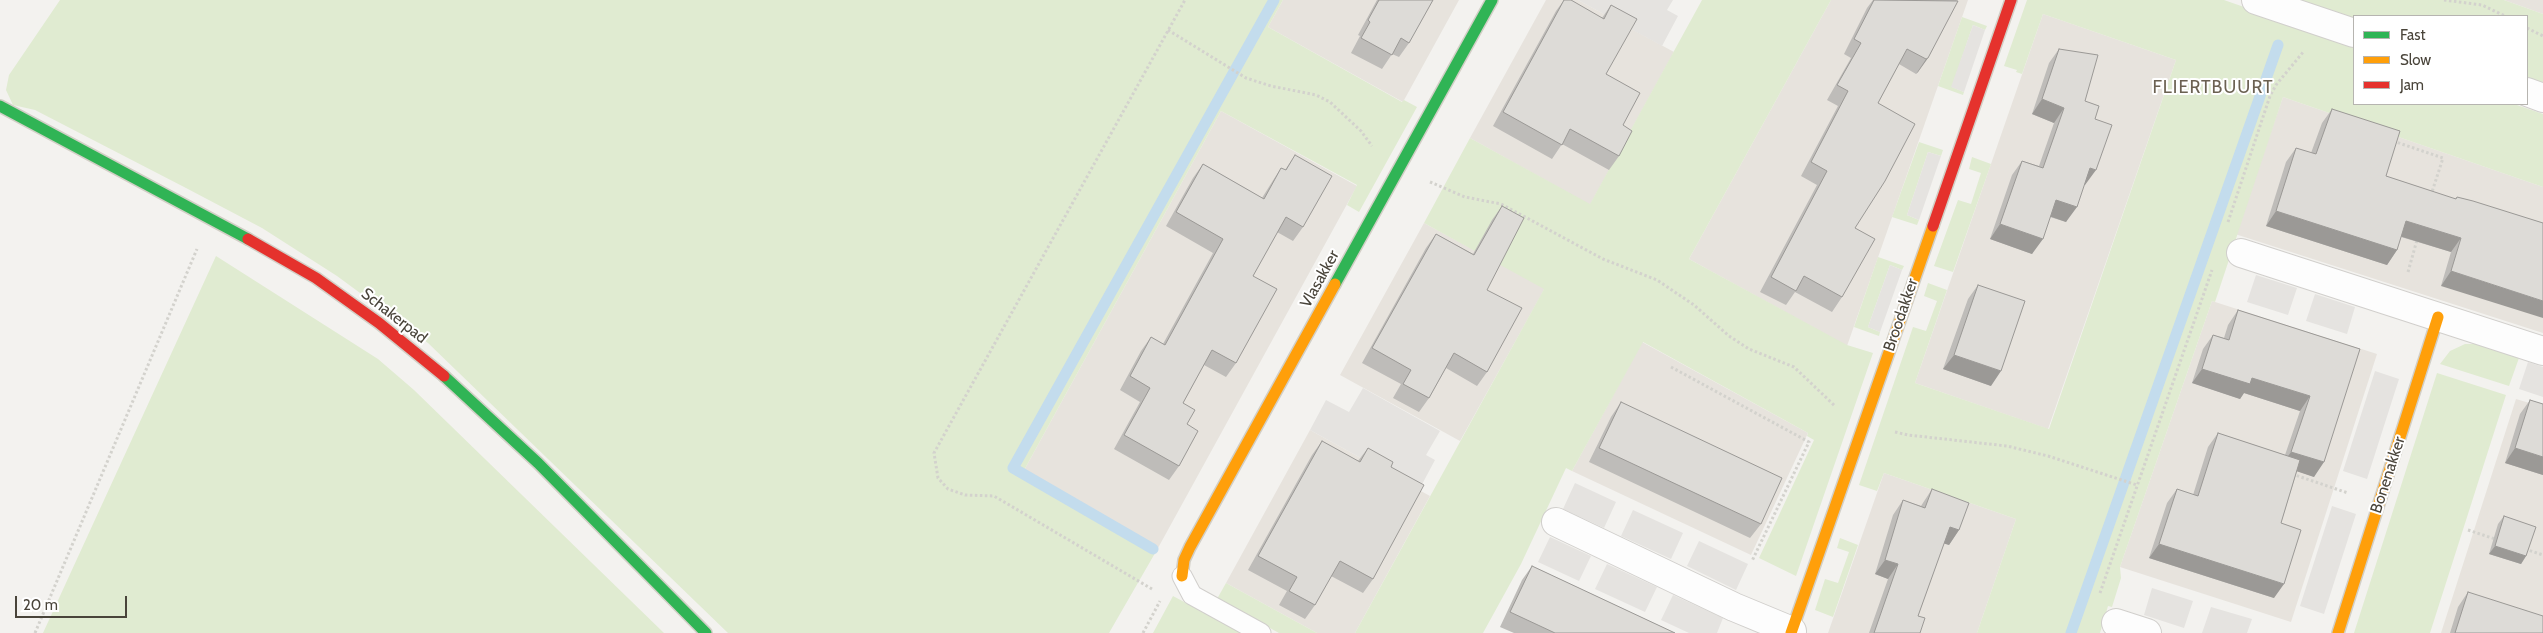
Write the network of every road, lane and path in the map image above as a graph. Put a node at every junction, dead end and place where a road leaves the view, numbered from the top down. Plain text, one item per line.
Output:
1 (1185, 0) edge
2 (1492, 0) edge
3 (2011, 0) edge
4 (2256, 0) edge
5 (2444, 0) edge
6 (2503, 15) edge
7 (2318, 21) junction
8 (2528, 28) edge
9 (1168, 30) junction
10 (2353, 33) edge
11 (2543, 36) edge
12 (2528, 92) edge
13 (2543, 98) edge
14 (0, 106) edge
15 (2387, 139) edge
16 (1400, 166) junction
17 (2429, 203) edge
18 (2226, 228) dead end
19 (2420, 231) edge
20 (201, 242) dead end
21 (2240, 253) dead end
22 (2214, 265) dead end
23 (2398, 304) junction
24 (2438, 317) junction
25 (2543, 351) edge
26 (1672, 367) dead end
27 (1864, 423) junction
28 (2287, 473) edge
29 (2137, 486) junction
30 (2379, 503) junction
31 (1556, 522) dead end
32 (2468, 530) dead end
33 (2505, 543) edge
34 (2524, 549) edge
35 (2543, 555) edge
36 (1752, 561) dead end
37 (1182, 576) joint
38 (1154, 590) dead end
39 (2099, 596) dead end
40 (2116, 623) dead end
41 (1791, 632) edge
42 (35, 633) edge
43 (706, 633) edge
44 (1261, 633) edge
45 (2147, 633) edge
46 (2338, 633) edge

1 - 9 path
2 - 16 street, Vlasakker
3 - 27 street, Broodakker
4 - 7 street
5 - 6 path
7 - 10 street
7 - 18 path
8 - 11 path
9 - 16 path
9 - 38 path
12 - 13 street
14 - 43 street, Schakerpad
15 - 17 path
16 - 27 path
16 - 37 street, Vlasakker
19 - 23 path
20 - 42 path
21 - 23 street
22 - 29 path
23 - 24 street
24 - 25 street
24 - 30 street, Bonenakker
26 - 36 path
27 - 29 path
27 - 41 street, Broodakker
28 - 30 path
29 - 39 path
30 - 46 street, Bonenakker
31 - 41 street, Broodakker
32 - 33 path
34 - 35 path
37 - 44 lane
40 - 45 street

